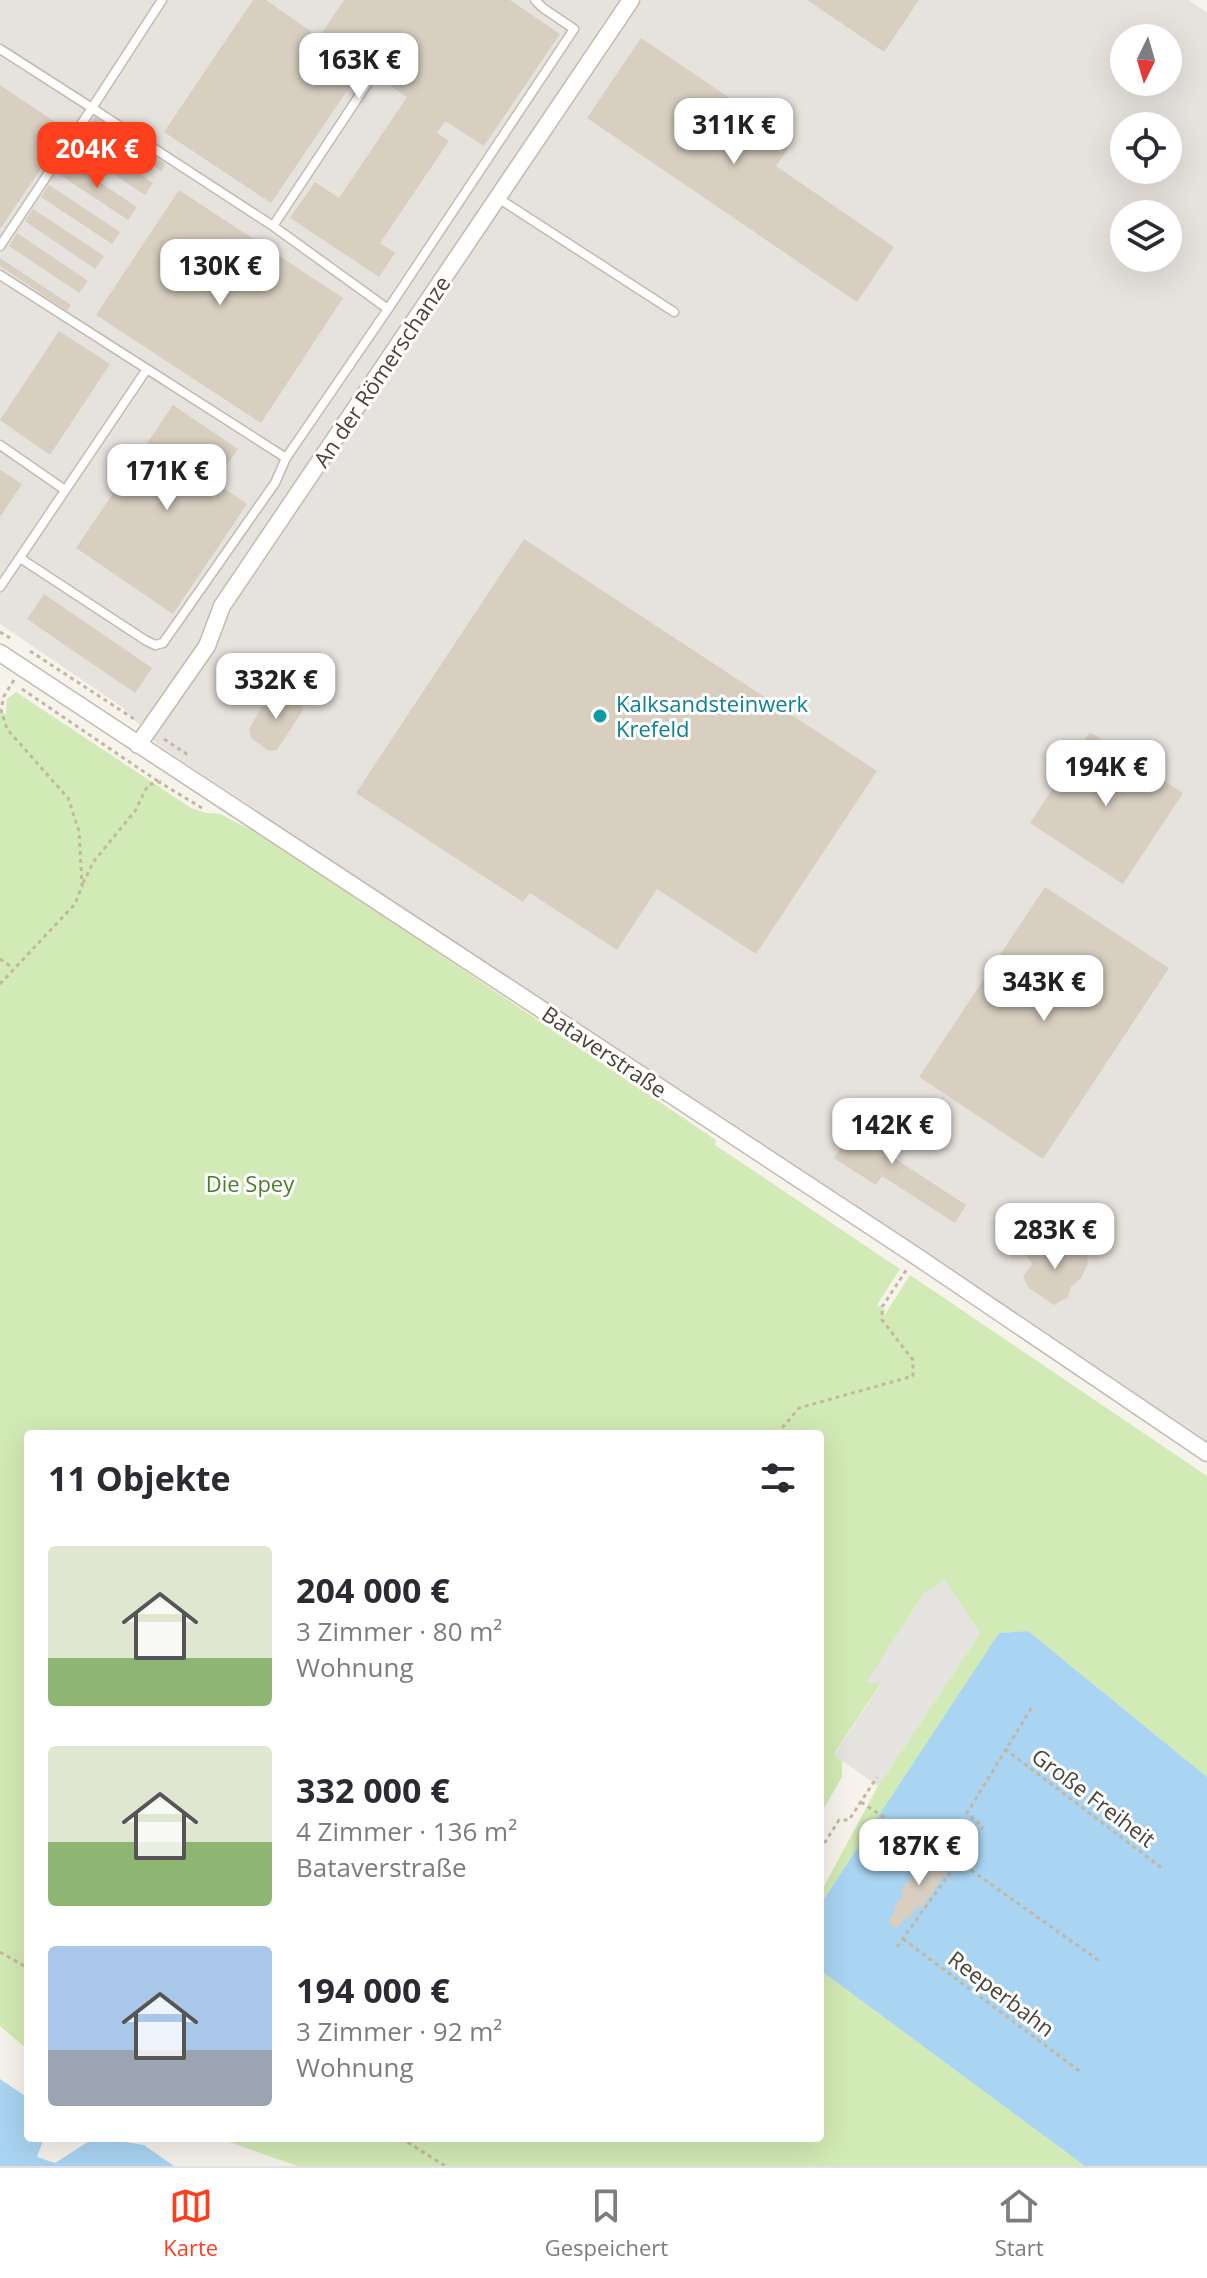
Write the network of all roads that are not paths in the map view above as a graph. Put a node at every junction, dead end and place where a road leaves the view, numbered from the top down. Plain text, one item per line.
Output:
1 (162, 0) edge
2 (535, 0) edge
3 (631, 0) edge
4 (0, 49) edge
5 (369, 81) dead end
6 (92, 108) junction
7 (497, 198) junction
8 (273, 226) junction
9 (0, 246) edge
10 (0, 275) edge
11 (388, 309) junction
12 (674, 312) dead end
13 (147, 369) junction
14 (0, 445) edge
15 (286, 458) junction
16 (65, 490) junction
17 (20, 558) junction
18 (0, 587) edge
19 (0, 653) edge
20 (138, 745) junction
21 (1207, 1453) edge

1 - 6 lane
2 - 11 lane
3 - 7 street, An der Römerschanze
4 - 6 lane
5 - 8 lane
6 - 8 lane
6 - 9 lane
7 - 12 lane
7 - 20 street, An der Römerschanze
8 - 11 lane
10 - 13 lane
11 - 15 lane
13 - 15 lane
13 - 16 lane
14 - 16 lane
15 - 17 lane
16 - 17 lane
17 - 18 lane
19 - 20 street, Bataverstraße
20 - 21 street, Bataverstraße

